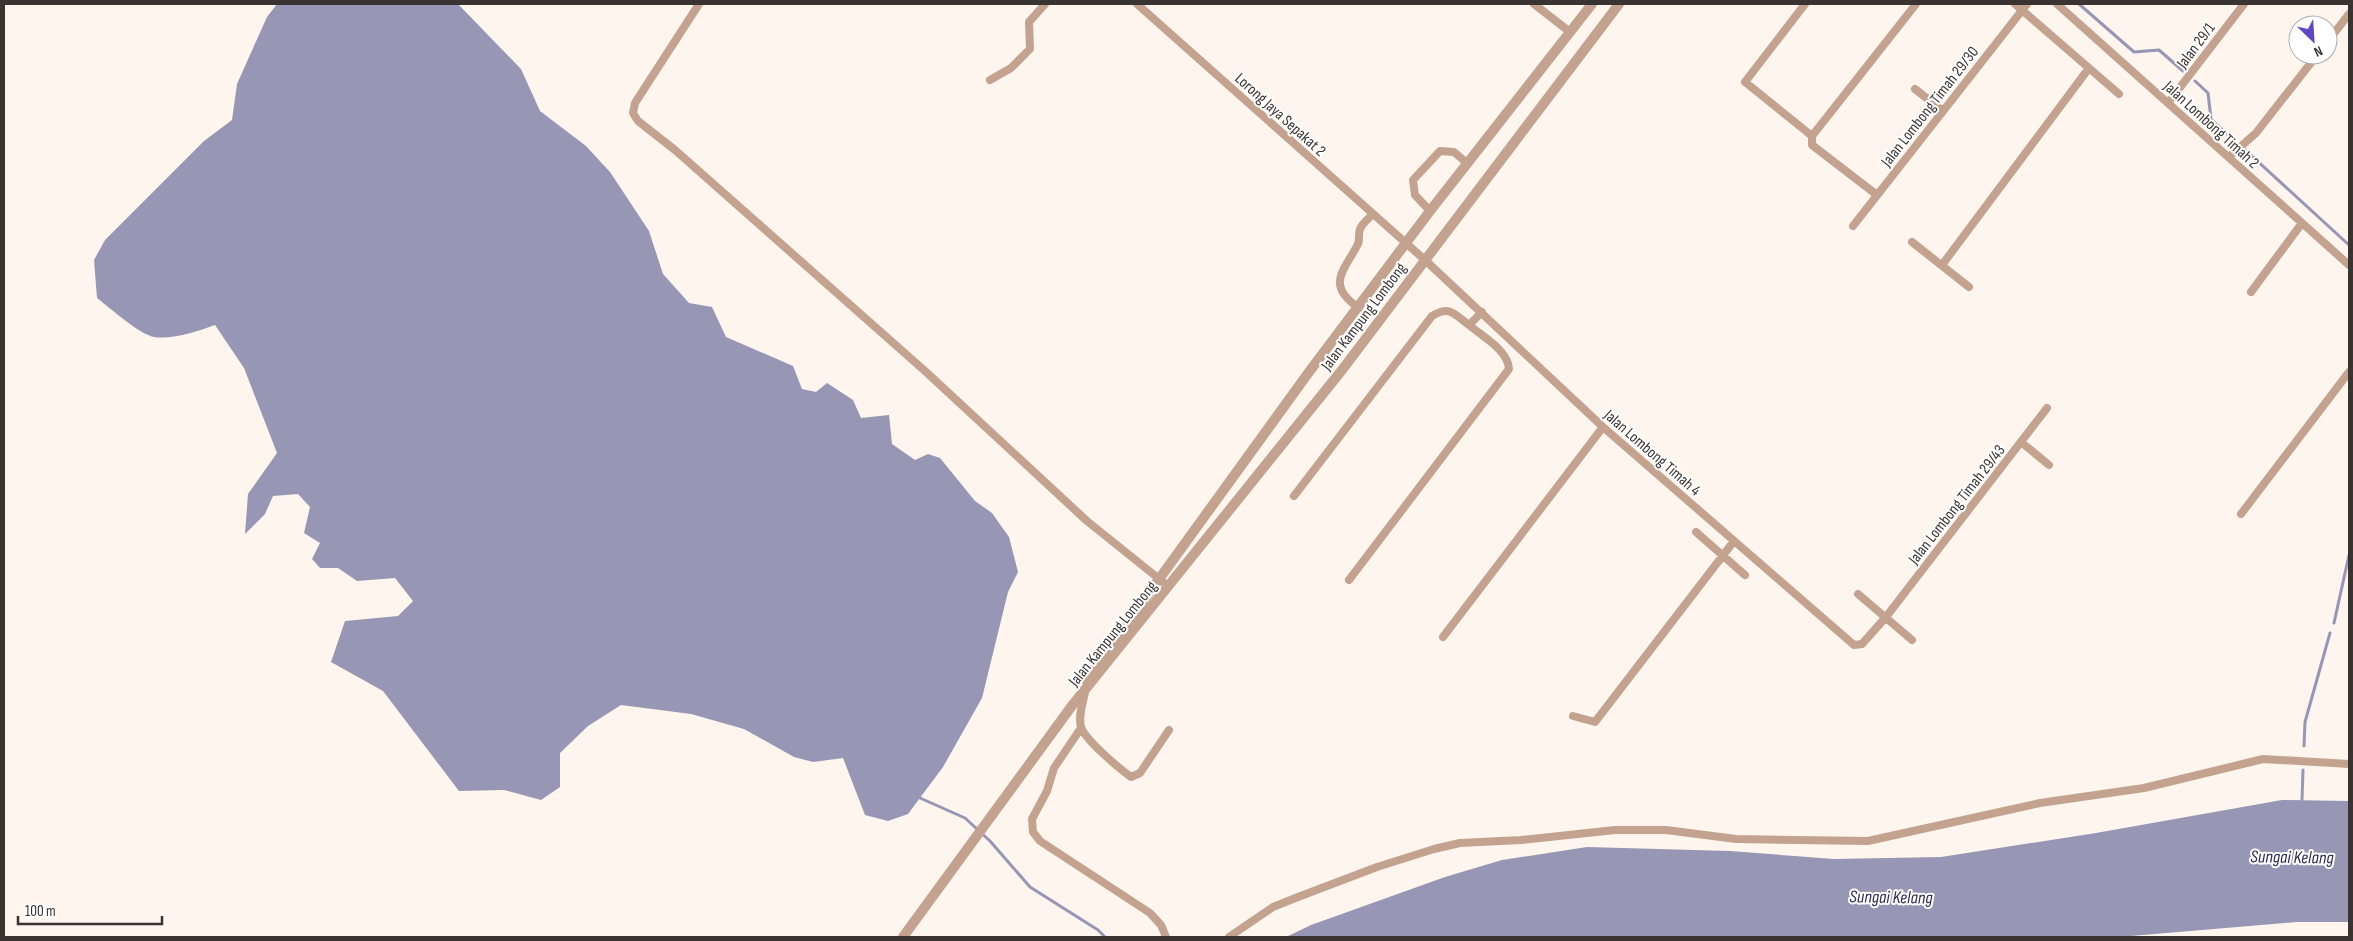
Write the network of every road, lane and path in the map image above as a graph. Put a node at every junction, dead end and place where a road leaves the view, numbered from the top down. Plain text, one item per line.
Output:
1 (698, 4) edge
2 (1045, 4) edge
3 (1137, 4) edge
4 (1534, 4) edge
5 (1592, 4) edge
6 (1619, 4) edge
7 (1805, 4) edge
8 (1916, 4) edge
9 (2015, 4) edge
10 (2057, 4) edge
11 (2244, 4) edge
12 (2025, 7) edge
13 (2349, 14) edge
14 (2338, 28) edge
15 (1570, 32) junction
16 (2309, 65) edge
17 (2089, 68) junction
18 (990, 80) dead end
19 (1915, 89) dead end
20 (2119, 94) dead end
21 (2168, 103) junction
22 (1943, 111) junction
23 (1812, 136) junction
24 (2229, 157) junction
25 (1468, 164) junction
26 (1877, 195) junction
27 (1430, 211) junction
28 (1373, 214) junction
29 (2302, 223) junction
30 (1853, 226) dead end
31 (1912, 242) dead end
32 (1407, 244) junction
33 (1425, 260) junction
34 (1942, 264) junction
35 (2349, 265) edge
36 (1969, 287) dead end
37 (2251, 292) dead end
38 (1359, 308) junction
39 (1482, 312) junction
40 (1469, 325) junction
41 (2349, 372) edge
42 (2047, 408) dead end
43 (1603, 427) junction
44 (2021, 442) junction
45 (2050, 465) dead end
46 (1294, 496) dead end
47 (2241, 514) dead end
48 (1696, 532) dead end
49 (1734, 541) junction
50 (1722, 556) junction
51 (1745, 575) dead end
52 (1159, 579) junction
53 (1349, 580) dead end
54 (1169, 586) junction
55 (1858, 594) dead end
56 (1886, 617) junction
57 (1443, 637) dead end
58 (1912, 640) dead end
59 (1085, 692) junction
60 (1072, 708) junction
61 (1573, 716) dead end
62 (1081, 728) junction
63 (1169, 730) dead end
64 (2349, 764) edge
65 (904, 937) edge
66 (1166, 937) edge
67 (1229, 937) edge

1 - 52 street
2 - 18 street
3 - 28 street, Lorong Jaya Sepakat 2
4 - 15 street
5 - 15 street, Jalan Kampung Lombong
6 - 33 street, Jalan Kampung Lombong
7 - 23 street
8 - 23 street
9 - 12 street
10 - 21 street, Jalan Lombong Timah 2
11 - 21 street, Jalan 29/1
12 - 17 street
12 - 22 street, Jalan Lombong Timah 29/30
13 - 14 street
15 - 25 street, Jalan Kampung Lombong
16 - 24 street
17 - 20 street
17 - 34 street
19 - 22 street
21 - 24 street, Jalan Lombong Timah 2
22 - 26 street, Jalan Lombong Timah 29/30
23 - 26 street
24 - 29 street, Jalan Lombong Timah 2
25 - 27 street, Jalan Kampung Lombong
25 - 27 street
26 - 30 street, Jalan Lombong Timah 29/30
27 - 32 street, Jalan Kampung Lombong
28 - 32 street, Lorong Jaya Sepakat 2
28 - 38 street
29 - 35 street, Jalan Lombong Timah 2
29 - 37 street
31 - 34 street
32 - 33 street, Jalan Lombong Timah 4
32 - 38 street, Jalan Kampung Lombong
33 - 39 street, Jalan Lombong Timah 4
33 - 54 street, Jalan Kampung Lombong
34 - 36 street
38 - 52 street, Jalan Kampung Lombong
39 - 40 street
39 - 43 street, Jalan Lombong Timah 4
40 - 46 street
40 - 53 street
41 - 47 street
42 - 44 street, Jalan Lombong Timah 29/43
43 - 49 street, Jalan Lombong Timah 4
43 - 57 street
44 - 45 street
44 - 56 street, Jalan Lombong Timah 29/43
48 - 50 street
49 - 50 street
49 - 56 street, Jalan Lombong Timah 4
50 - 51 street
50 - 61 street
52 - 54 street
52 - 60 street, Jalan Kampung Lombong
54 - 59 street, Jalan Kampung Lombong
55 - 56 street
56 - 58 street
59 - 60 street, Jalan Kampung Lombong
59 - 62 street
60 - 65 street
62 - 63 street
62 - 66 street
64 - 67 street

